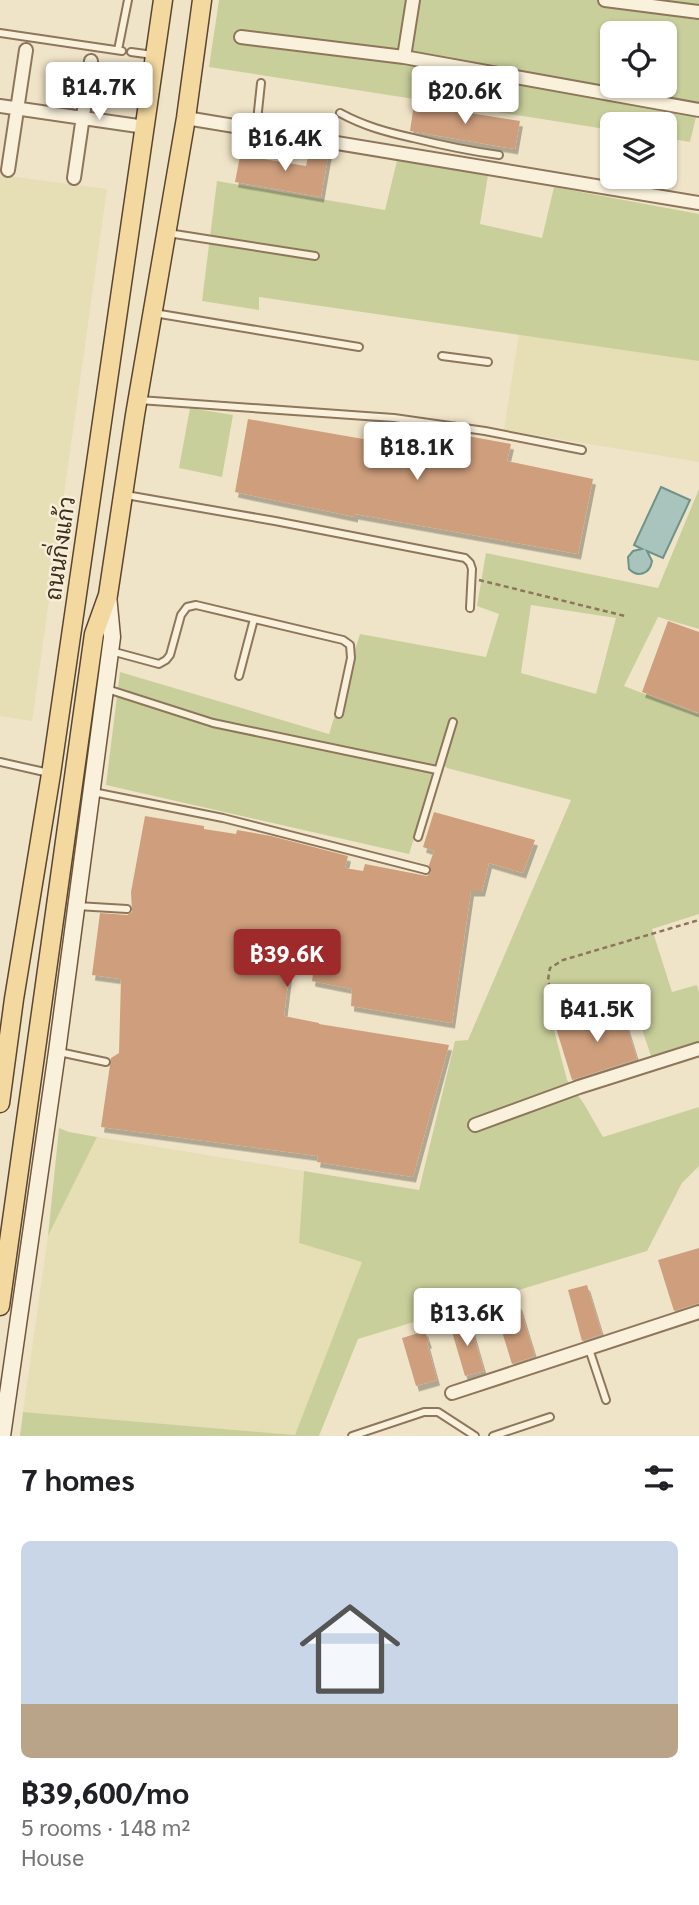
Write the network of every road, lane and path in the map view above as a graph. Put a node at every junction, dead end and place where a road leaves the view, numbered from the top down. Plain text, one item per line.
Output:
1 (128, 0) edge
2 (163, 0) edge
3 (202, 0) edge
4 (413, 0) edge
5 (605, 0) edge
6 (699, 12) edge
7 (0, 33) edge
8 (241, 37) dead end
9 (26, 50) dead end
10 (131, 52) dead end
11 (155, 55) junction
12 (404, 57) junction
13 (91, 61) dead end
14 (261, 83) dead end
15 (0, 106) edge
16 (16, 108) junction
17 (699, 110) edge
18 (340, 113) dead end
19 (83, 118) junction
20 (186, 118) junction
21 (145, 127) junction
22 (256, 130) junction
23 (499, 155) dead end
24 (461, 157) junction
25 (8, 170) dead end
26 (74, 178) dead end
27 (699, 204) edge
28 (166, 233) junction
29 (316, 256) dead end
30 (153, 313) junction
31 (359, 347) dead end
32 (442, 356) dead end
33 (488, 362) dead end
34 (138, 400) junction
35 (582, 450) dead end
36 (123, 495) junction
37 (471, 578) junction
38 (108, 595) junction
39 (470, 608) dead end
40 (625, 616) dead end
41 (254, 619) junction
42 (110, 651) junction
43 (239, 676) dead end
44 (106, 688) junction
45 (339, 714) dead end
46 (453, 722) dead end
47 (0, 762) edge
48 (437, 771) junction
49 (51, 774) junction
50 (92, 792) junction
51 (418, 837) dead end
52 (426, 870) dead end
53 (75, 906) junction
54 (127, 909) dead end
55 (699, 920) edge
56 (552, 996) dead end
57 (7, 998) edge
58 (6, 1021) edge
59 (699, 1049) edge
60 (57, 1052) junction
61 (106, 1062) dead end
62 (0, 1104) edge
63 (475, 1125) dead end
64 (0, 1306) edge
65 (699, 1312) edge
66 (589, 1349) junction
67 (452, 1393) dead end
68 (606, 1400) dead end
69 (550, 1417) dead end
70 (2, 1436) edge
71 (352, 1436) edge
72 (475, 1436) edge
73 (493, 1436) edge

1 - 7 lane
2 - 11 main road, ถนนกิ่งแก้ว
3 - 20 main road
4 - 12 street
5 - 6 street
8 - 12 street
9 - 16 street
10 - 11 lane
11 - 21 main road, ถนนกิ่งแก้ว
12 - 17 street
13 - 19 street
14 - 22 lane
15 - 16 street
16 - 19 street
16 - 25 street
18 - 24 lane
19 - 21 street
19 - 26 street
20 - 22 street
20 - 28 main road
21 - 49 main road, ถนนกิ่งแก้ว
22 - 24 street
23 - 24 lane
24 - 27 street
28 - 29 lane
28 - 30 main road
30 - 31 lane
30 - 34 main road
32 - 33 lane
34 - 35 lane
34 - 36 main road
36 - 37 lane
36 - 38 main road
37 - 39 lane
37 - 40 path
38 - 42 main road
38 - 64 main road
41 - 42 lane
41 - 43 lane
41 - 45 lane
42 - 44 main road
44 - 48 lane
44 - 50 main road
46 - 48 lane
47 - 49 lane
48 - 51 lane
49 - 57 main road, ถนนกิ่งแก้ว
50 - 52 lane
50 - 53 main road
53 - 54 lane
53 - 60 main road
55 - 56 path
57 - 58 main road, ถนนกิ่งแก้ว
58 - 62 main road, ถนนกิ่งแก้ว
59 - 63 street
60 - 61 lane
60 - 70 main road
65 - 66 street
66 - 67 street
66 - 68 lane
69 - 73 lane
71 - 72 lane

